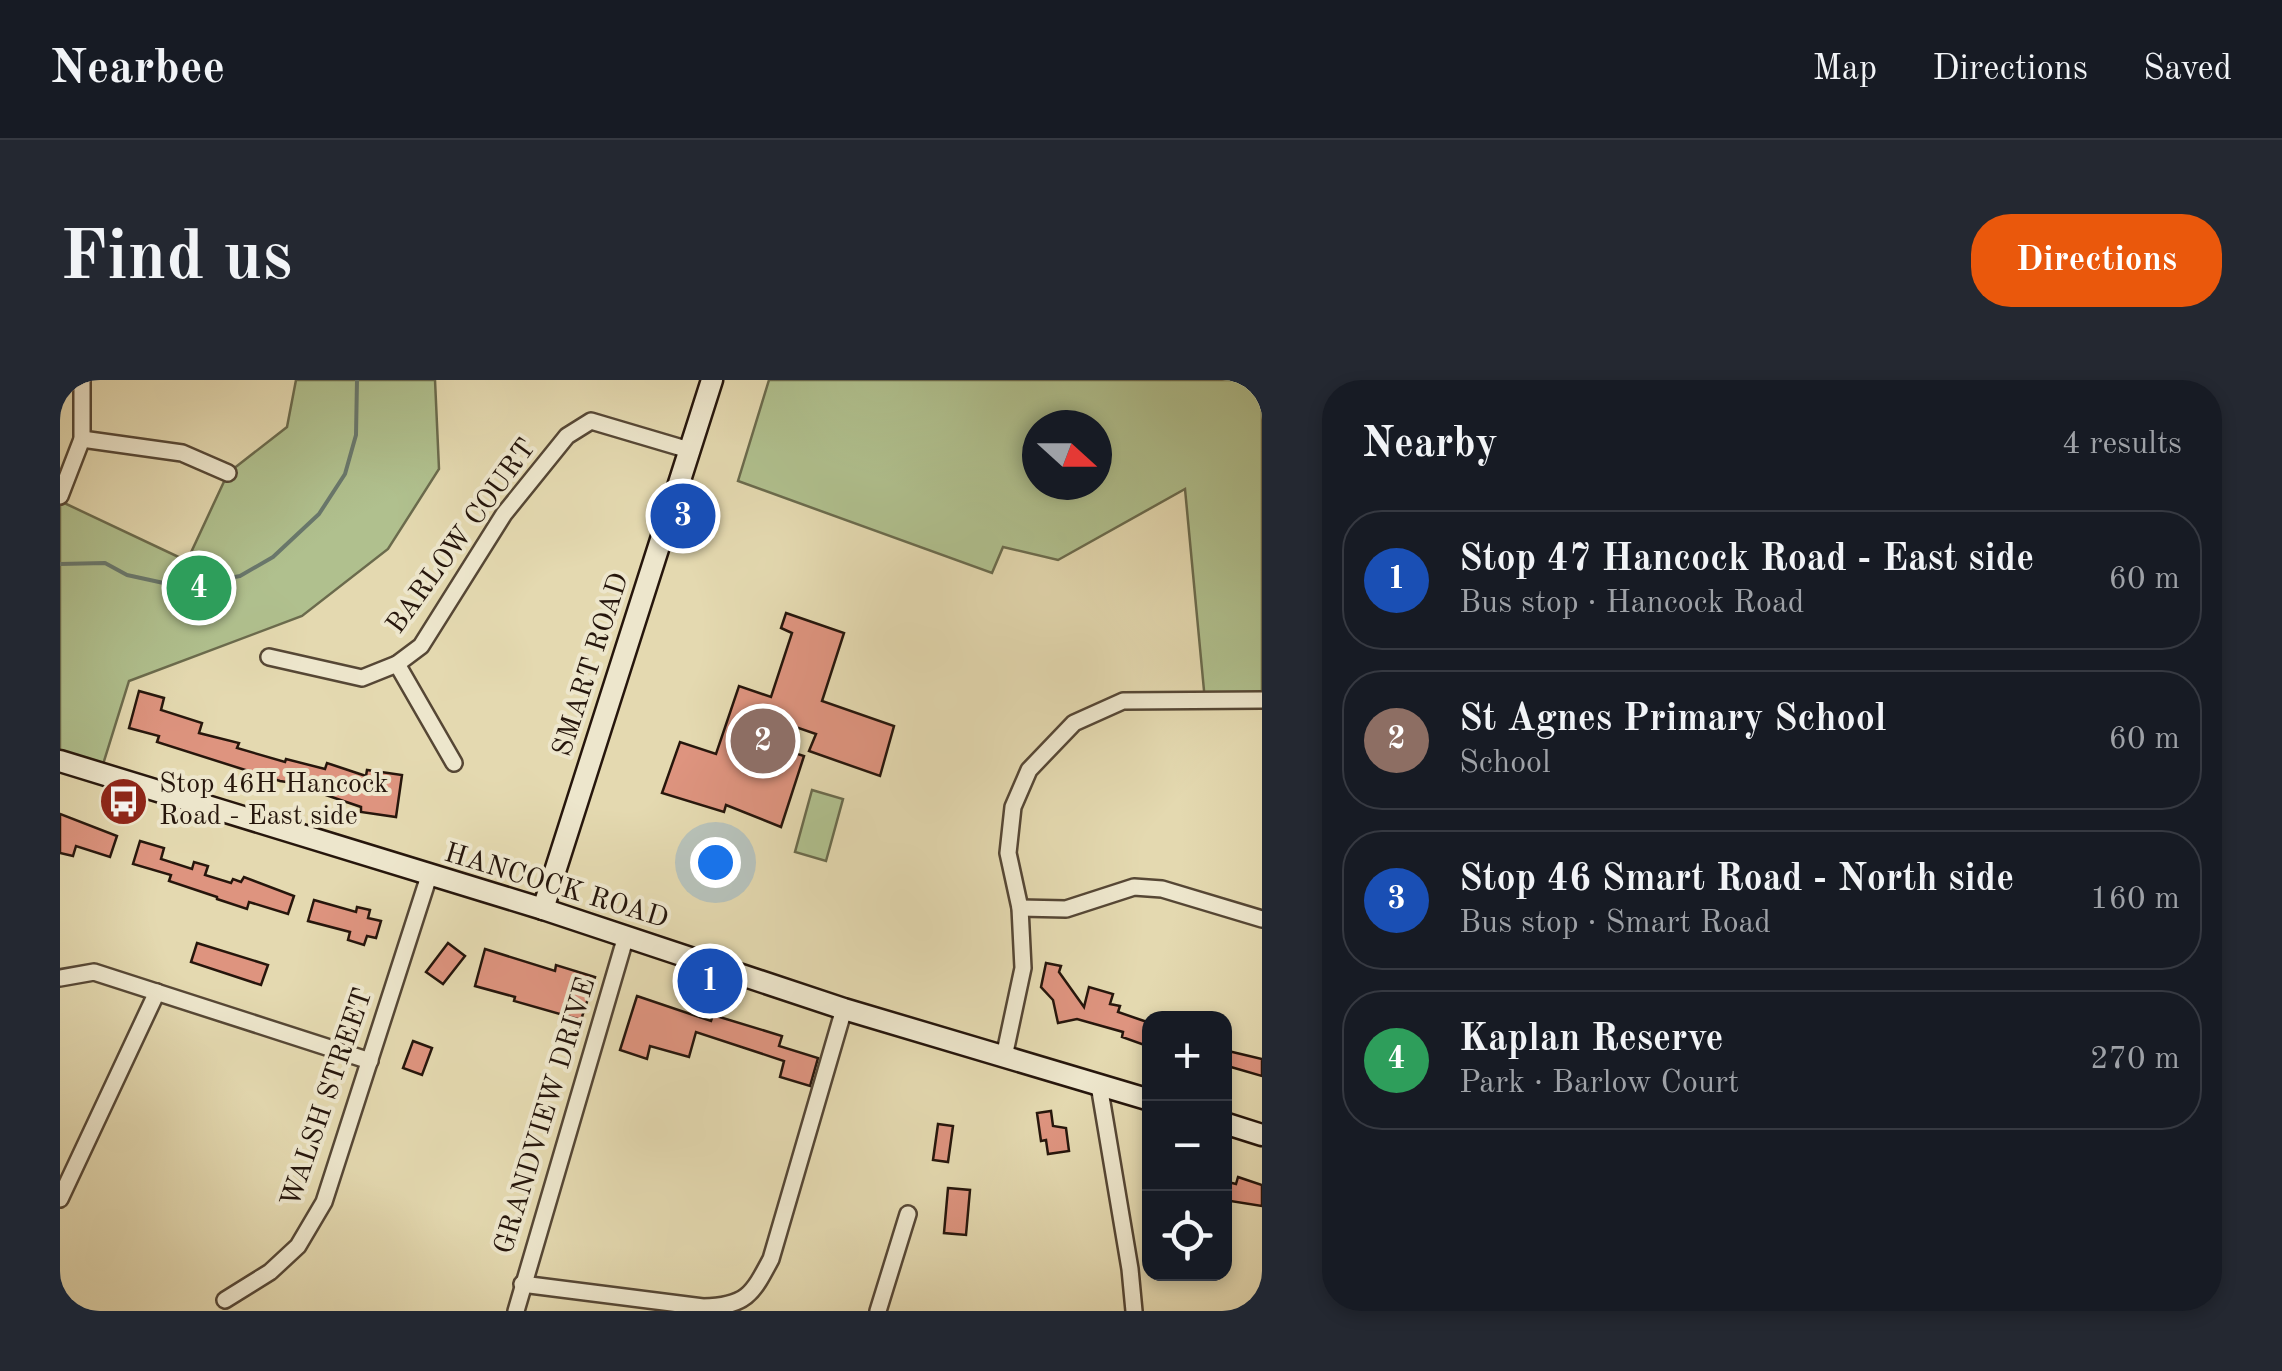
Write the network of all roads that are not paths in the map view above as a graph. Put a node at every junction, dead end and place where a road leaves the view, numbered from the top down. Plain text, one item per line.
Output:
1 (82, 380) edge
2 (712, 380) edge
3 (82, 439) junction
4 (689, 450) junction
5 (228, 472) dead end
6 (60, 496) edge
7 (269, 657) dead end
8 (397, 664) junction
9 (1262, 700) edge
10 (60, 762) edge
11 (454, 763) dead end
12 (429, 876) junction
13 (543, 908) junction
14 (1020, 908) junction
15 (1262, 919) edge
16 (626, 936) junction
17 (60, 978) edge
18 (157, 992) junction
19 (844, 1009) junction
20 (1004, 1057) junction
21 (370, 1061) junction
22 (1099, 1084) junction
23 (1142, 1097) edge
24 (1232, 1126) edge
25 (1262, 1135) edge
26 (60, 1199) edge
27 (908, 1214) dead end
28 (522, 1284) junction
29 (225, 1300) dead end
30 (516, 1311) edge
31 (878, 1311) edge
32 (1134, 1311) edge

1 - 3 street
2 - 4 main road, SMART ROAD
3 - 5 street
3 - 6 street
4 - 8 street, BARLOW COURT
4 - 13 main road, SMART ROAD
7 - 8 street, BARLOW COURT
8 - 11 street
9 - 14 street
10 - 12 main road, HANCOCK ROAD
12 - 13 main road, HANCOCK ROAD
12 - 21 street, WALSH STREET
13 - 16 main road, HANCOCK ROAD
14 - 15 street
14 - 20 street
16 - 19 main road, HANCOCK ROAD
16 - 28 street, GRANDVIEW DRIVE
17 - 18 street
18 - 21 street
18 - 26 street
19 - 20 main road, HANCOCK ROAD
19 - 28 street
20 - 22 main road, HANCOCK ROAD
21 - 29 street, WALSH STREET
22 - 23 main road, HANCOCK ROAD
22 - 32 street
24 - 25 main road
27 - 31 street
28 - 30 street, GRANDVIEW DRIVE

